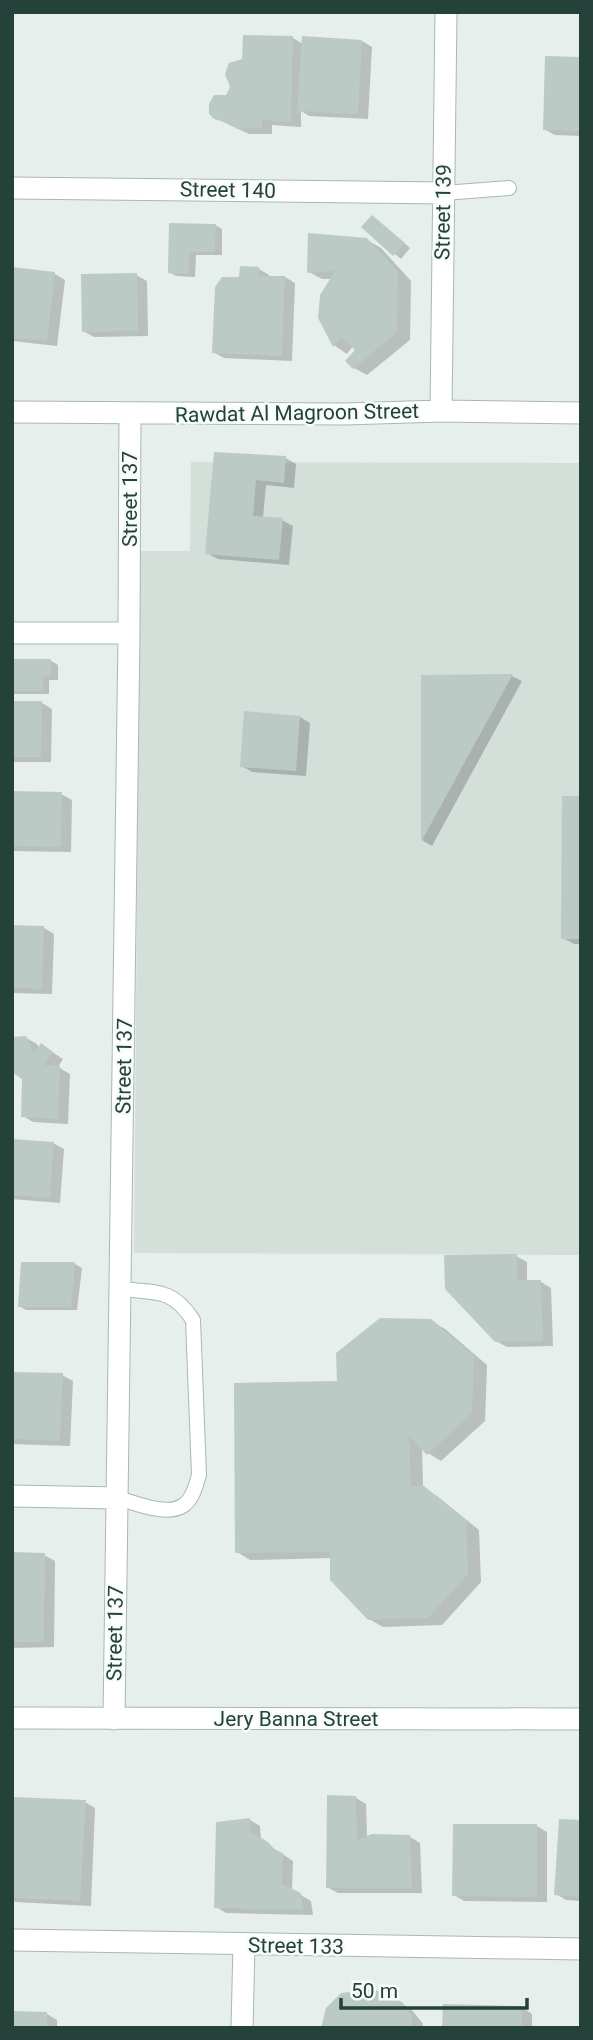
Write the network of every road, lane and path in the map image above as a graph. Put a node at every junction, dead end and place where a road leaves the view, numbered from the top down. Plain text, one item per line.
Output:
1 (446, 12) edge
2 (12, 188) edge
3 (509, 188) dead end
4 (444, 193) junction
5 (440, 411) junction
6 (12, 412) edge
7 (581, 413) edge
8 (130, 414) junction
9 (12, 633) edge
10 (129, 633) junction
11 (121, 1289) junction
12 (12, 1496) edge
13 (118, 1499) junction
14 (12, 1718) edge
15 (114, 1719) junction
16 (581, 1719) edge
17 (12, 1941) edge
18 (244, 1945) junction
19 (581, 1949) edge
20 (242, 2028) edge

1 - 4 street, Street 139
2 - 4 street, Street 140
3 - 4 lane
4 - 5 street, Street 139
5 - 7 street, Rawdat Al Magroon Street
5 - 8 street, Rawdat Al Magroon Street
6 - 8 street, Rawdat Al Magroon Street
8 - 10 street, Street 137
9 - 10 street
10 - 11 street, Street 137
11 - 13 street, Street 137
11 - 13 lane
12 - 13 street
13 - 15 street, Street 137
14 - 15 street, Jery Banna Street
15 - 16 street, Jery Banna Street
17 - 18 street, Street 133
18 - 19 street, Street 133
18 - 20 street

